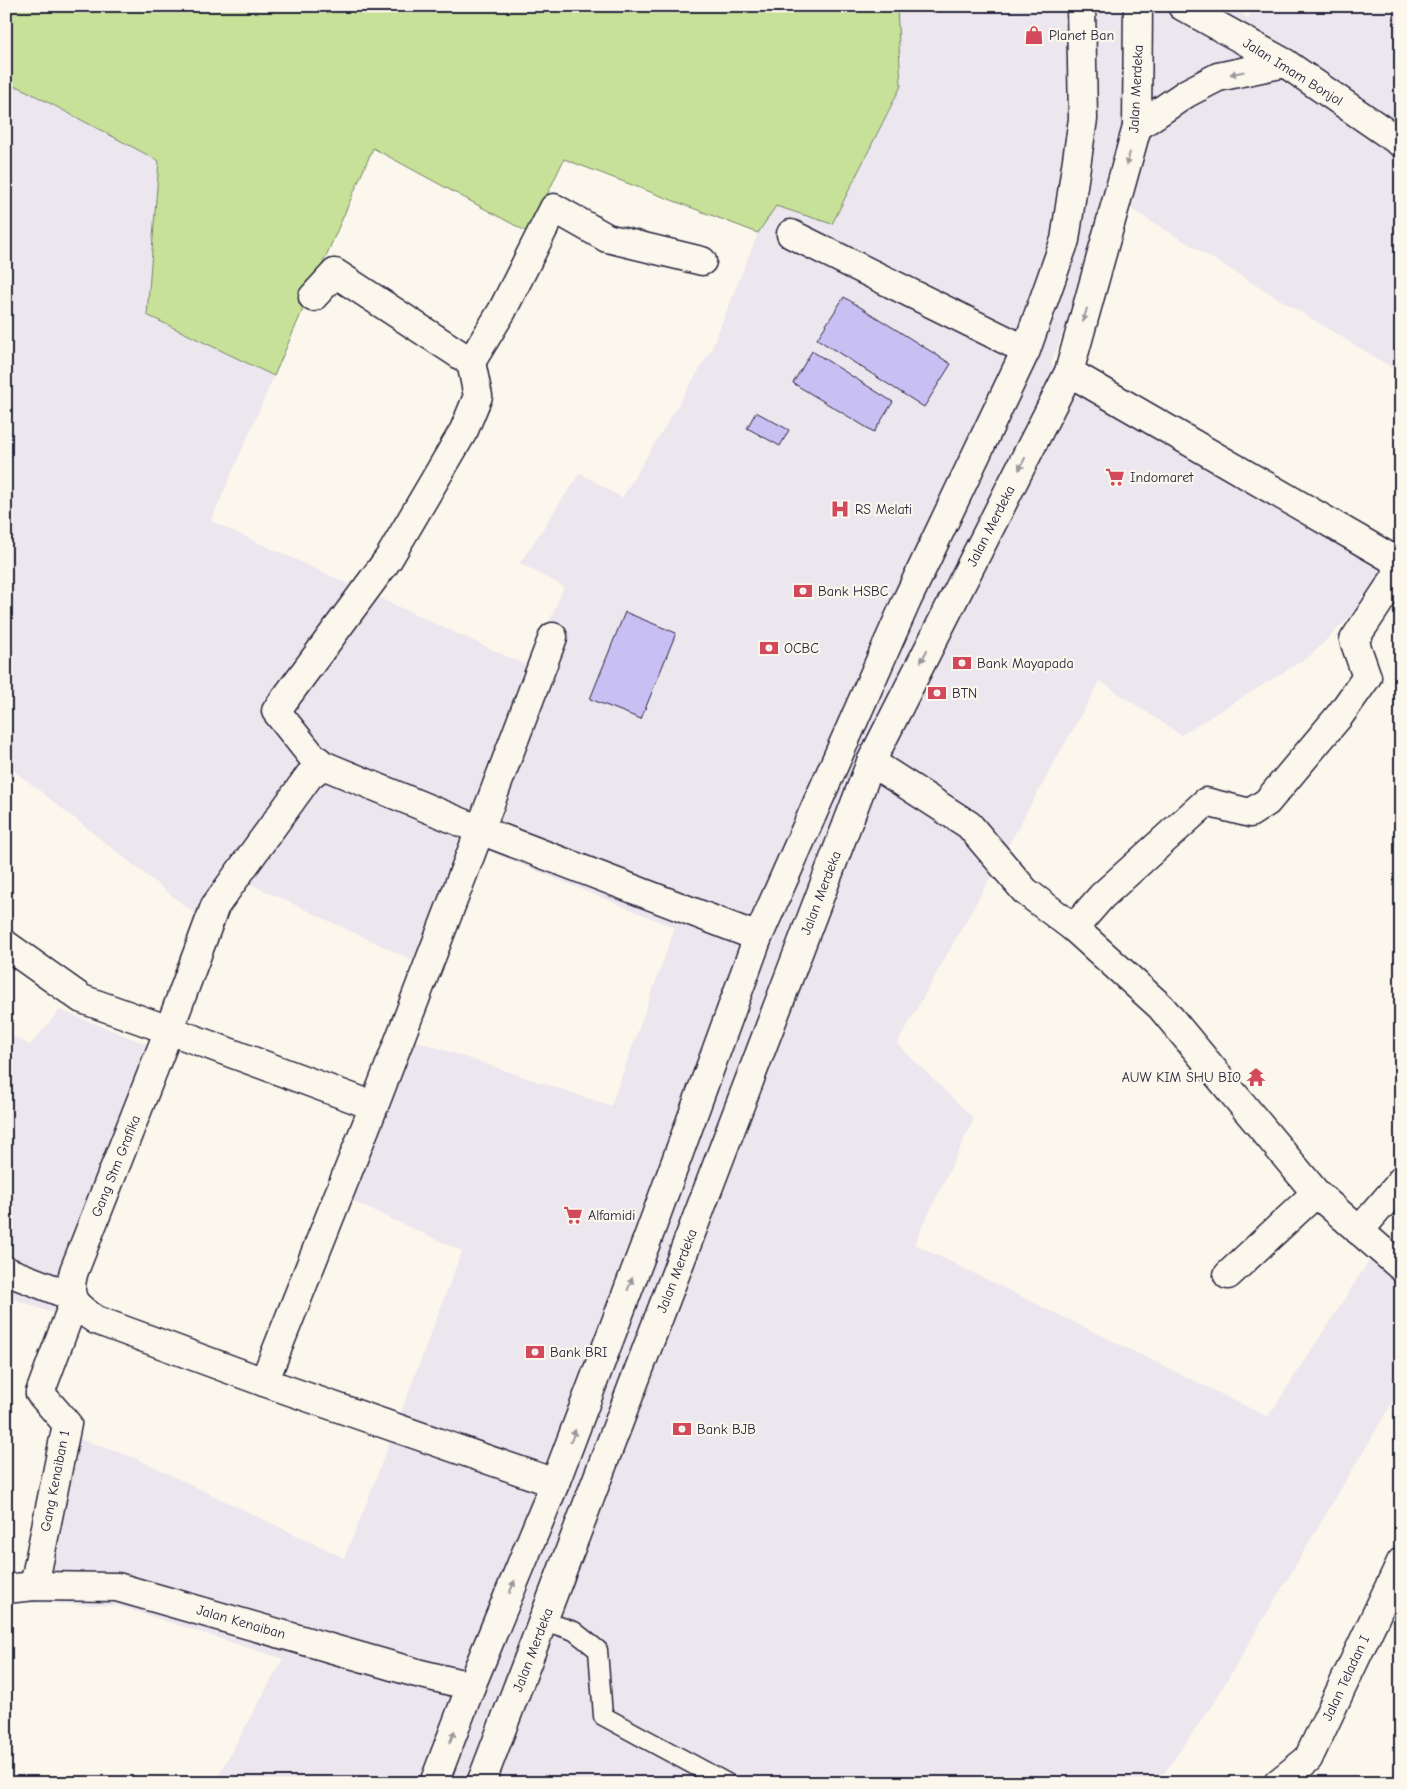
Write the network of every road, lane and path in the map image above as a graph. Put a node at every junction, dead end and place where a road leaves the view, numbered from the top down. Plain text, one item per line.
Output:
1 (1080, 6) edge
2 (1138, 6) edge
3 (1182, 6) edge
4 (1285, 64) junction
5 (1137, 127) junction
6 (1401, 143) edge
7 (791, 234) dead end
8 (702, 261) dead end
9 (313, 297) dead end
10 (1026, 350) junction
11 (470, 362) junction
12 (1069, 372) junction
13 (907, 600) junction
14 (943, 619) junction
15 (553, 637) dead end
16 (871, 762) junction
17 (323, 765) junction
18 (480, 830) junction
19 (1074, 928) junction
20 (758, 937) junction
21 (6, 945) edge
22 (169, 1030) junction
23 (374, 1106) junction
24 (1401, 1181) edge
25 (1316, 1193) junction
26 (1359, 1230) junction
27 (650, 1232) junction
28 (688, 1244) junction
29 (1401, 1267) edge
30 (6, 1271) edge
31 (1228, 1275) dead end
32 (72, 1299) junction
33 (264, 1382) junction
34 (555, 1483) junction
35 (1401, 1562) edge
36 (34, 1586) junction
37 (6, 1589) edge
38 (1393, 1596) edge
39 (544, 1620) junction
40 (471, 1686) junction
41 (434, 1783) edge
42 (481, 1783) edge
43 (727, 1783) edge
44 (1278, 1783) edge

1 - 10 main road
2 - 5 main road, Jalan Merdeka
3 - 4 main road, Jalan Imam Bonjol
4 -> 5 main road
4 - 6 main road, Jalan Imam Bonjol
5 -> 12 main road, Jalan Merdeka
7 - 10 main road
8 - 11 main road
9 - 11 main road
10 - 13 main road
11 - 17 main road
12 -> 14 main road, Jalan Merdeka
12 - 19 main road
13 - 14 main road
13 - 20 main road
14 -> 16 main road, Jalan Merdeka
15 - 18 main road
16 - 19 main road
16 - 28 main road, Jalan Merdeka
17 - 18 main road
17 - 22 main road, Gang Stm Grafika
18 - 20 main road
18 - 23 main road
19 - 25 main road
20 - 27 main road
21 - 22 main road
22 - 23 main road
22 - 32 main road, Gang Stm Grafika
23 - 33 main road
24 - 26 main road
25 - 26 main road
25 - 31 main road
26 - 29 main road
27 - 28 main road
34 -> 27 main road
28 - 39 main road, Jalan Merdeka
30 - 32 main road
32 - 33 main road
32 - 36 main road, Gang Kenaiban 1
33 - 34 main road
40 -> 34 main road
35 - 38 main road, Jalan Teladan I
36 - 37 main road, Jalan Kenaiban
36 - 40 main road, Jalan Kenaiban
38 - 44 main road, Jalan Teladan I
39 - 42 main road, Jalan Merdeka
39 - 43 lane
41 -> 40 main road

